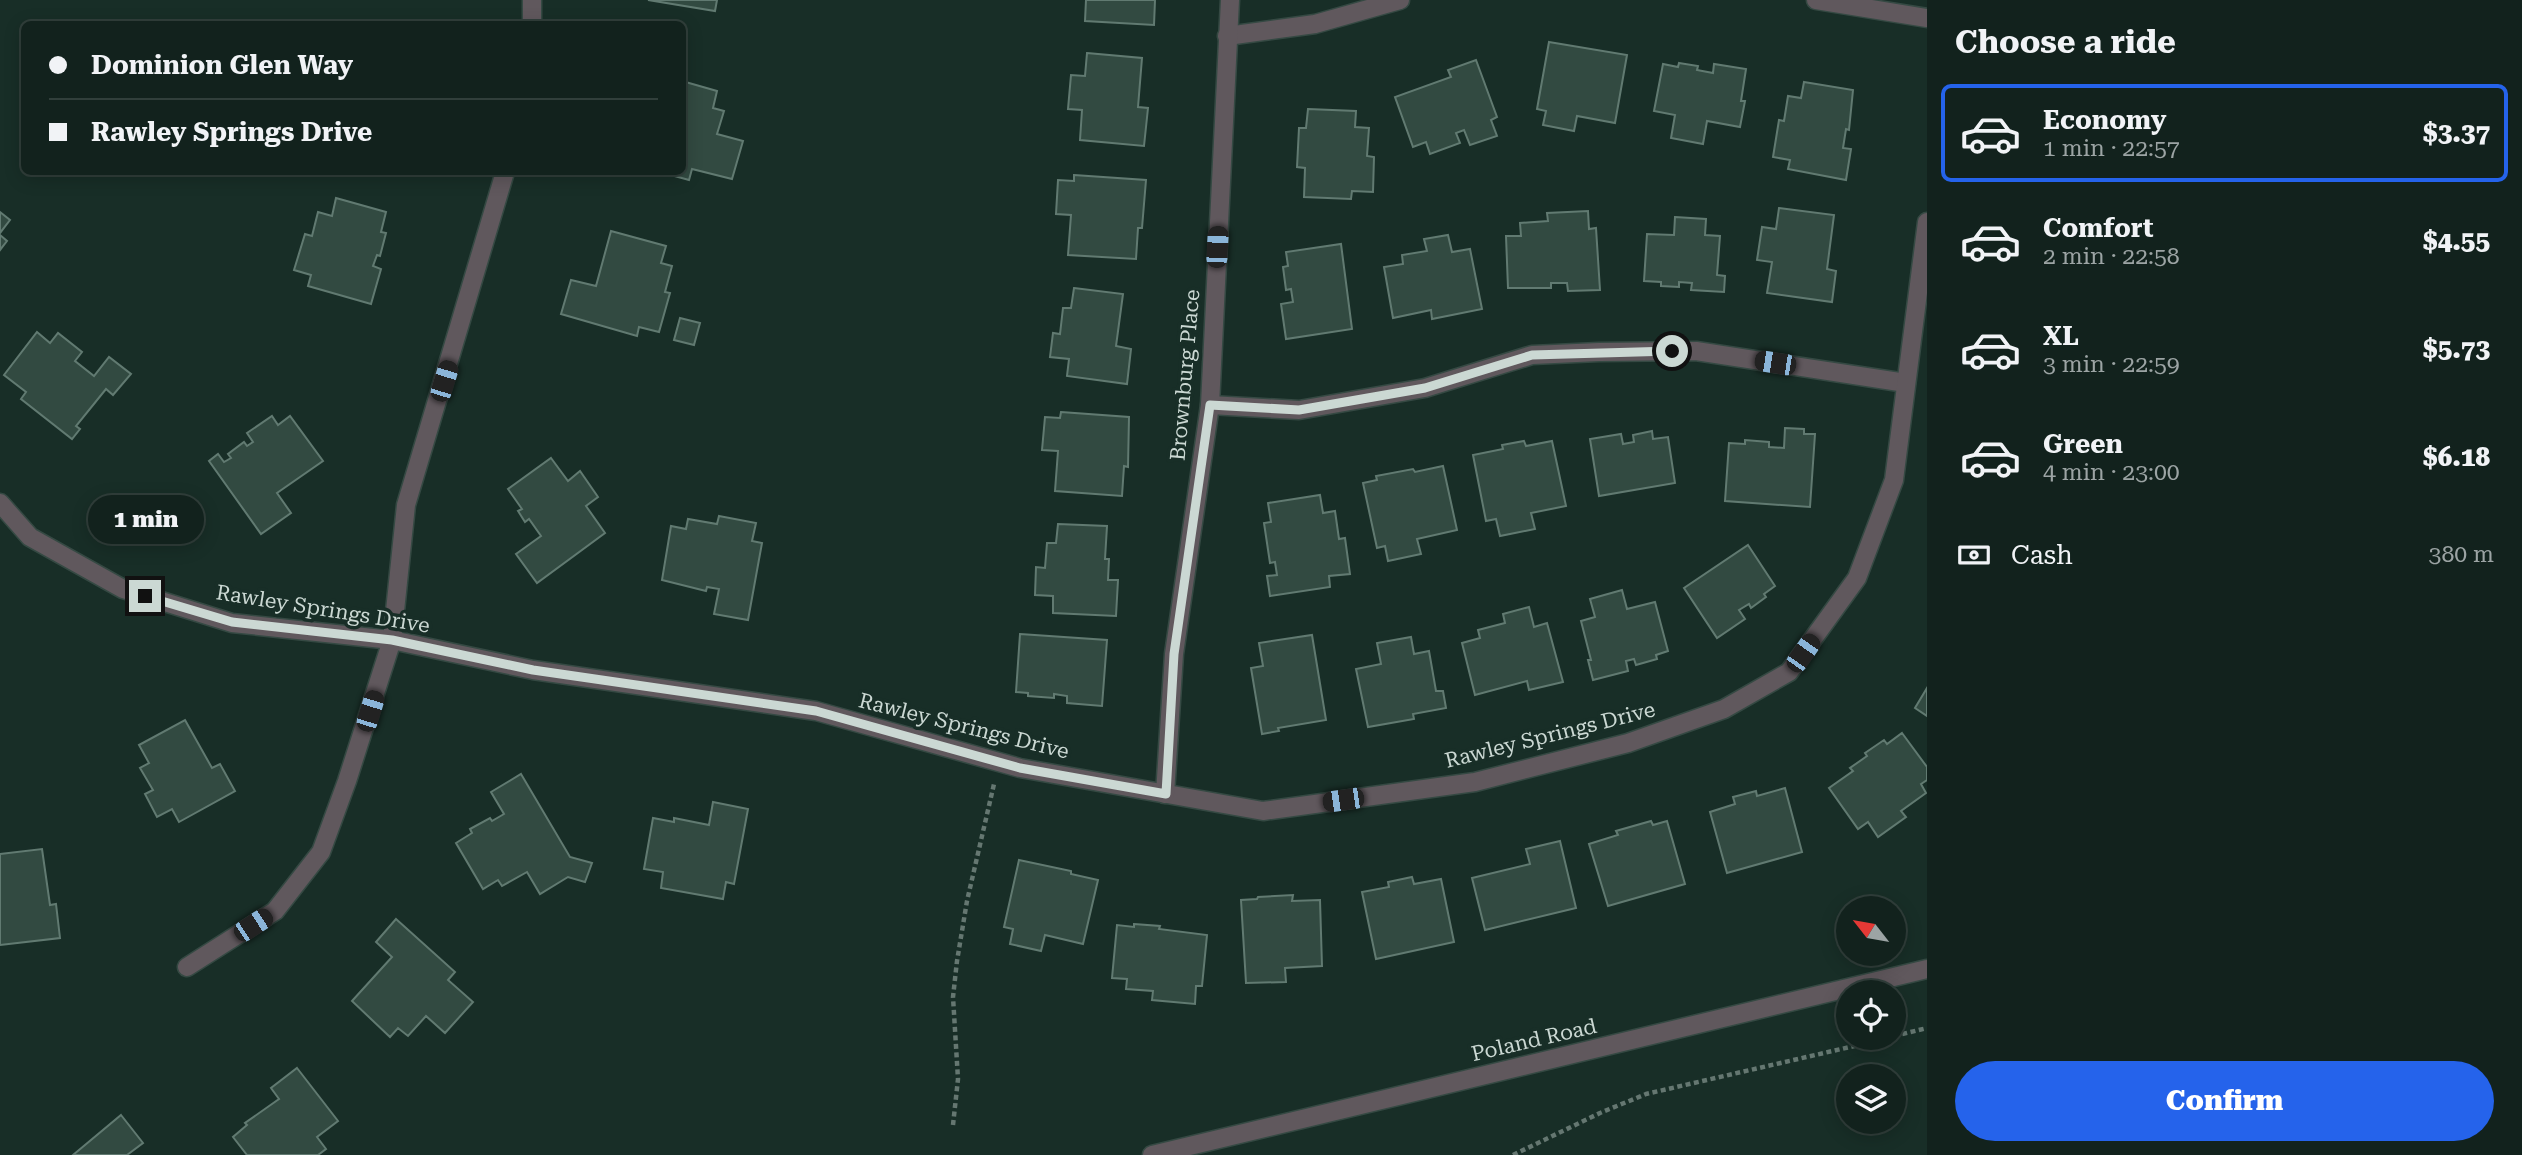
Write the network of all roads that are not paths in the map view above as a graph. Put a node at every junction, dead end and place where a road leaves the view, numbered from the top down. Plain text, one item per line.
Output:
1 (532, 0) edge
2 (1230, 0) edge
3 (1400, 0) edge
4 (1816, 0) edge
5 (1927, 18) edge
6 (532, 21) edge
7 (1227, 36) junction
8 (504, 175) edge
9 (1927, 222) edge
10 (1906, 383) junction
11 (1210, 405) junction
12 (0, 503) edge
13 (392, 640) junction
14 (1166, 794) junction
15 (187, 967) dead end
16 (1927, 970) edge
17 (1152, 1155) edge

1 - 6 street
2 - 7 street, Brownburg Place
3 - 7 street
4 - 5 street
7 - 11 street, Brownburg Place
8 - 13 street
9 - 10 street, Rawley Springs Drive
10 - 11 street
10 - 14 street, Rawley Springs Drive
11 - 14 street, Brownburg Place
12 - 13 street, Rawley Springs Drive
13 - 14 street, Rawley Springs Drive
13 - 15 street
16 - 17 street, Poland Road

